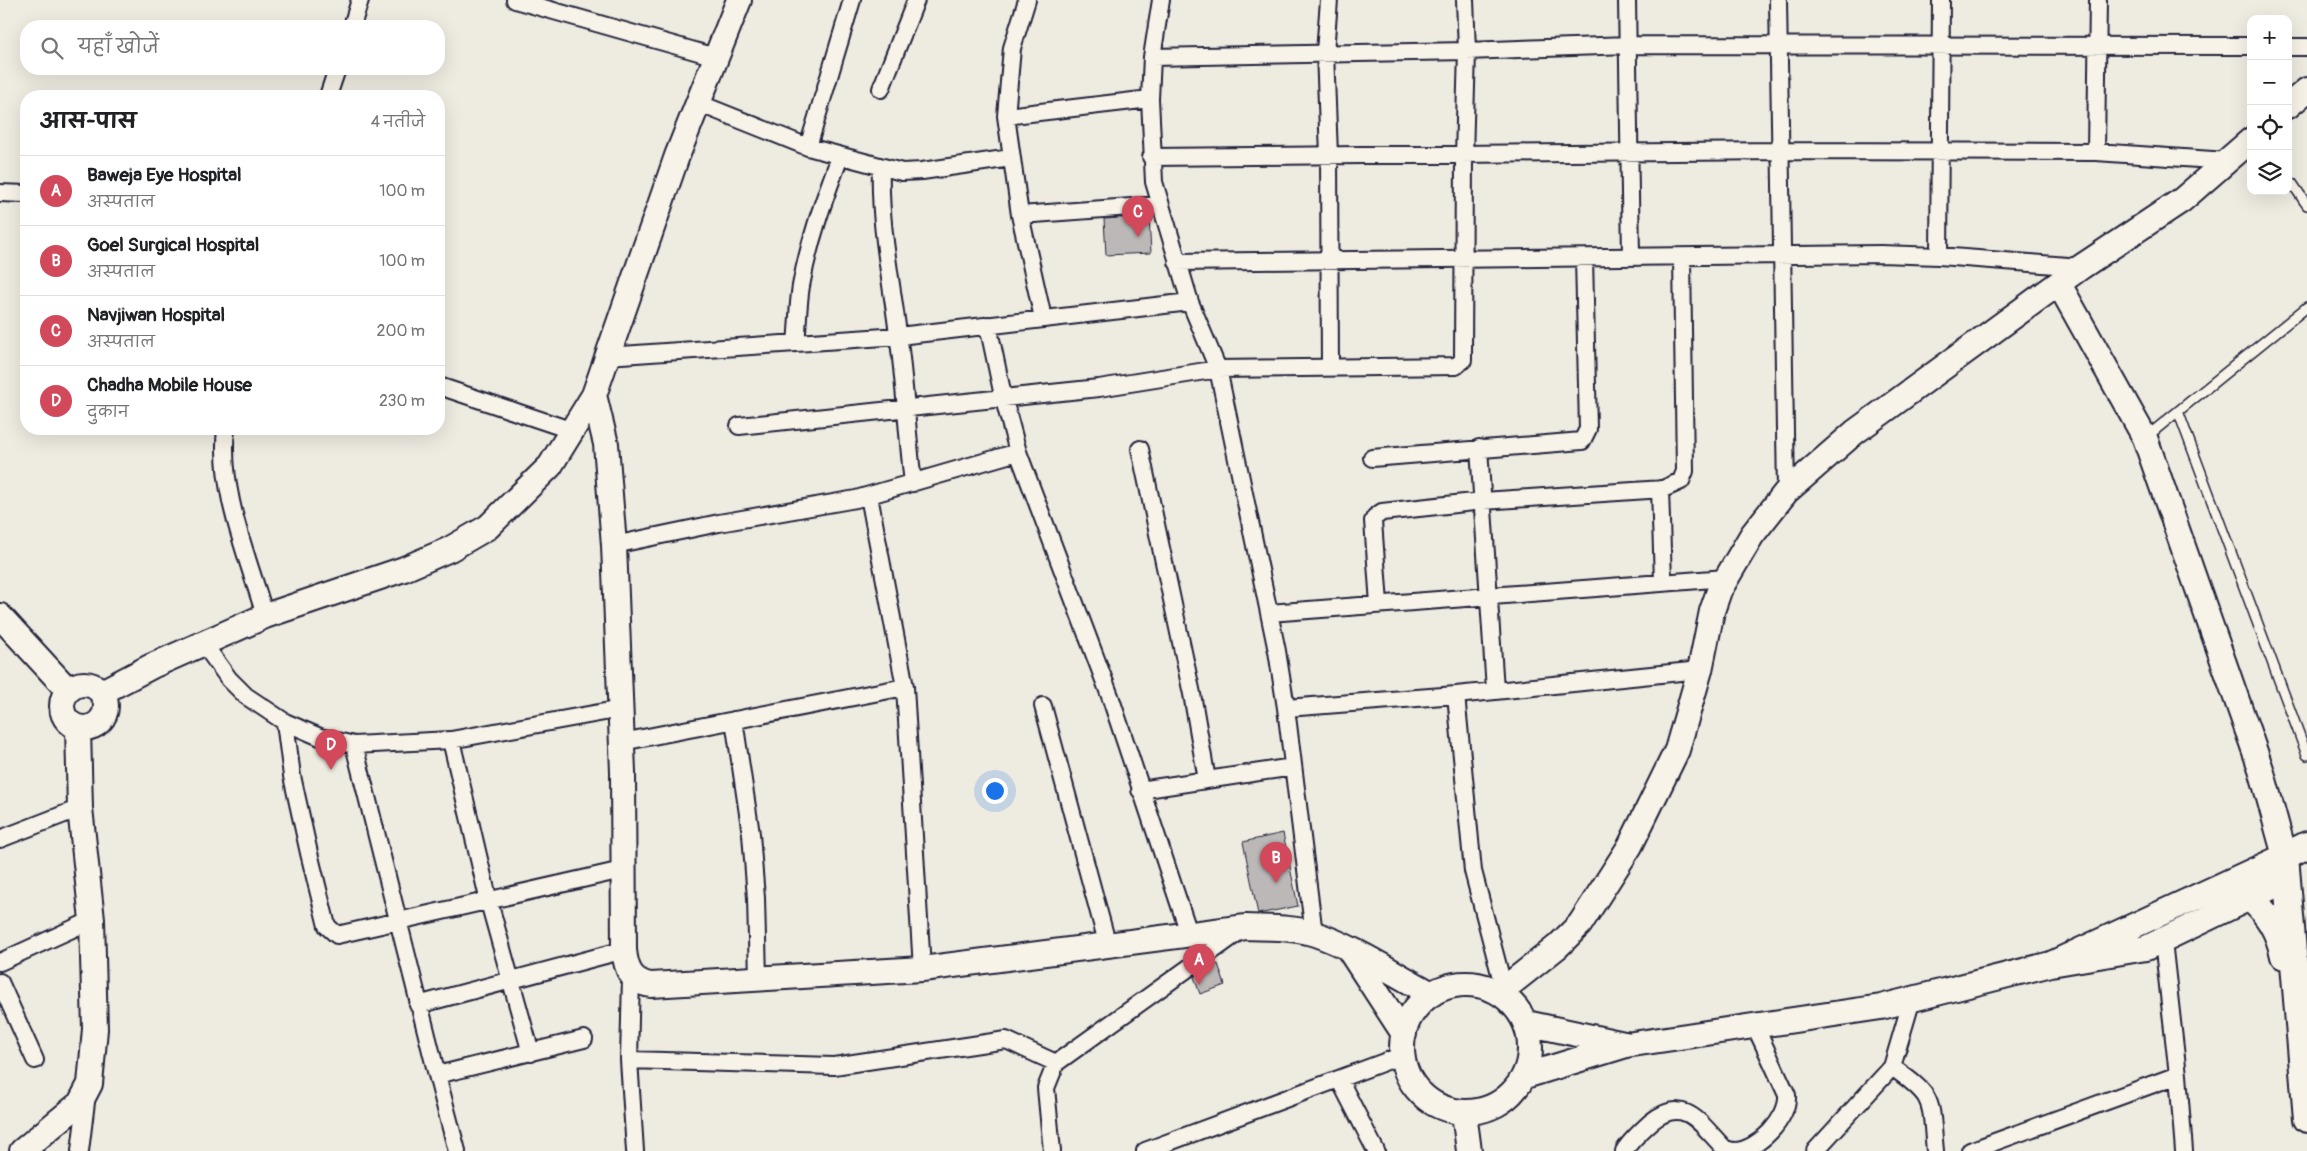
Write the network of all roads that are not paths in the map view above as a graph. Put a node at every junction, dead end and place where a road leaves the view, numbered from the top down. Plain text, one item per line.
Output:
1 (360, 0) edge
2 (515, 0) edge
3 (739, 0) edge
4 (852, 0) edge
5 (916, 0) edge
6 (1027, 0) edge
7 (1161, 0) edge
8 (1328, 0) edge
9 (1465, 0) edge
10 (1627, 0) edge
11 (1778, 0) edge
12 (1941, 0) edge
13 (2098, 0) edge
14 (354, 20) edge
15 (1628, 44) junction
16 (1779, 44) junction
17 (1940, 44) junction
18 (2098, 44) junction
19 (2247, 46) edge
20 (2292, 47) edge
21 (2307, 47) edge
22 (1467, 51) junction
23 (1325, 52) junction
24 (716, 57) junction
25 (1152, 57) junction
26 (335, 75) edge
27 (882, 89) dead end
28 (330, 90) edge
29 (2307, 90) edge
30 (1150, 99) junction
31 (698, 103) junction
32 (2289, 105) edge
33 (1006, 116) junction
34 (2247, 144) edge
35 (808, 148) junction
36 (1780, 151) junction
37 (1629, 152) junction
38 (1940, 152) junction
39 (2096, 152) junction
40 (1329, 155) junction
41 (1464, 156) junction
42 (840, 157) junction
43 (1151, 157) junction
44 (1011, 158) junction
45 (2227, 161) junction
46 (881, 167) junction
47 (2292, 183) dead end
48 (0, 193) edge
49 (20, 194) edge
50 (1159, 205) junction
51 (2307, 205) edge
52 (1020, 215) junction
53 (1781, 256) junction
54 (1939, 256) junction
55 (1631, 257) junction
56 (1682, 257) junction
57 (1584, 258) junction
58 (1465, 259) junction
59 (1330, 261) junction
60 (1178, 262) junction
61 (2081, 267) junction
62 (2059, 284) junction
63 (1190, 302) junction
64 (2307, 307) edge
65 (1043, 318) junction
66 (988, 325) junction
67 (899, 336) junction
68 (796, 343) junction
69 (607, 356) junction
70 (1330, 367) junction
71 (1218, 368) junction
72 (445, 388) edge
73 (594, 395) junction
74 (1002, 396) junction
75 (905, 407) junction
76 (2178, 411) junction
77 (739, 426) dead end
78 (573, 431) junction
79 (225, 435) edge
80 (2145, 438) junction
81 (1140, 448) dead end
82 (1479, 448) junction
83 (1018, 452) junction
84 (1372, 458) dead end
85 (913, 483) junction
86 (1660, 489) junction
87 (1786, 492) junction
88 (869, 496) junction
89 (1483, 501) junction
90 (614, 545) junction
91 (1726, 578) junction
92 (1663, 581) junction
93 (1487, 595) junction
94 (1379, 604) junction
95 (1269, 613) junction
96 (0, 616) edge
97 (265, 616) junction
98 (203, 643) junction
99 (1700, 670) junction
100 (905, 687) junction
101 (68, 690) junction
102 (1495, 690) junction
103 (102, 692) junction
104 (1456, 695) junction
105 (1043, 706) dead end
106 (1286, 708) junction
107 (621, 709) junction
108 (734, 720) junction
109 (285, 722) junction
110 (78, 728) junction
111 (451, 740) junction
112 (622, 742) junction
113 (354, 745) junction
114 (2307, 755) edge
115 (1293, 767) junction
116 (1207, 780) junction
117 (1140, 790) junction
118 (80, 808) junction
119 (0, 839) edge
120 (2297, 863) edge
121 (622, 870) junction
122 (2250, 898) junction
123 (489, 902) junction
124 (92, 920) junction
125 (397, 922) junction
126 (1246, 927) junction
127 (2307, 928) edge
128 (1189, 933) junction
129 (1314, 934) junction
130 (2163, 940) junction
131 (1108, 946) junction
132 (624, 950) junction
133 (1350, 950) junction
134 (2294, 960) junction
135 (0, 962) edge
136 (2051, 964) junction
137 (922, 969) junction
138 (632, 977) junction
139 (510, 980) junction
140 (758, 980) junction
141 (0, 982) edge
142 (1502, 991) junction
143 (1432, 994) junction
144 (2297, 994) junction
145 (1912, 999) junction
146 (418, 1005) junction
147 (1526, 1023) junction
148 (1755, 1026) junction
149 (584, 1040) dead end
150 (1403, 1044) junction
151 (1626, 1045) junction
152 (531, 1053) junction
153 (35, 1060) dead end
154 (629, 1060) junction
155 (2305, 1062) edge
156 (1056, 1063) junction
157 (1892, 1067) junction
158 (438, 1075) junction
159 (2178, 1075) junction
160 (1525, 1076) junction
161 (1339, 1079) junction
162 (88, 1091) junction
163 (1464, 1113) junction
164 (2307, 1120) edge
165 (1172, 1146) edge
166 (22, 1151) edge
167 (80, 1151) edge
168 (457, 1151) edge
169 (635, 1151) edge
170 (1052, 1151) edge
171 (1144, 1151) edge
172 (1376, 1151) edge
173 (1469, 1151) edge
174 (1624, 1151) edge
175 (1733, 1151) edge
176 (1815, 1151) edge
177 (1935, 1151) edge
178 (1970, 1151) edge
179 (2184, 1151) edge

1 - 14 street
2 - 24 street
3 - 24 street
4 - 35 street
5 - 27 street
6 - 33 street
7 - 25 street
8 - 23 street
9 - 22 street
10 - 15 street
11 - 16 street
12 - 17 street
13 - 18 street
15 - 16 street
15 - 22 street
15 - 37 street
16 - 17 street
16 - 36 street
17 - 18 street
17 - 38 street
18 - 19 street
18 - 39 street
20 - 21 street
22 - 23 street
22 - 41 street
23 - 25 street
23 - 40 street
24 - 31 street
25 - 30 street
26 - 28 street
29 - 32 street
30 - 33 street
30 - 43 street
31 - 35 street
31 - 69 street
33 - 44 street
34 - 45 street
35 - 42 street
36 - 37 street
36 - 38 street
36 - 53 street
37 - 41 street
37 - 55 street
38 - 39 street
38 - 54 street
39 - 45 street
40 - 41 street
40 - 43 street
40 - 59 street
41 - 58 street
42 - 46 street
42 - 68 street
43 - 50 street
44 - 46 street
44 - 52 street
45 - 61 street
46 - 67 street
47 - 51 lane
48 - 49 street
50 - 52 street
50 - 60 street
52 - 65 street
53 - 54 street
53 - 56 street
53 - 87 street
54 - 61 street
55 - 56 street
55 - 57 street
56 - 86 street
57 - 58 street
57 - 82 street
58 - 59 street
58 - 70 street
59 - 60 street
59 - 70 street
60 - 63 street
61 - 62 street
62 - 80 street
62 - 87 street
63 - 65 street
63 - 71 street
64 - 76 lane
65 - 66 street
66 - 67 street
66 - 74 street
67 - 68 street
67 - 75 street
68 - 69 street
69 - 73 street
70 - 71 street
71 - 74 street
71 - 95 street
72 - 78 street
73 - 78 street
73 - 90 street
74 - 75 street
74 - 83 street
75 - 77 street
75 - 85 street
76 - 80 lane
76 - 114 lane
78 - 97 street
79 - 97 street
80 - 120 street
81 - 116 street
82 - 84 street
82 - 89 street
83 - 85 street
83 - 117 street
85 - 88 street
86 - 89 street
86 - 92 street
87 - 91 street
88 - 90 street
88 - 100 street
89 - 93 street
89 - 94 street
90 - 107 street
91 - 92 street
91 - 99 street
92 - 93 street
93 - 94 street
93 - 102 street
94 - 95 street
95 - 106 street
96 - 101 street
97 - 98 street
98 - 103 street
98 - 109 street
99 - 102 street
99 - 142 street
100 - 108 street
100 - 137 street
101 - 103 street
101 - 110 street
102 - 104 street
103 - 110 street
104 - 106 street
104 - 142 street
105 - 131 street
106 - 115 street
107 - 111 street
107 - 112 street
108 - 112 street
108 - 140 street
109 - 113 street
109 - 125 street
110 - 118 street
111 - 113 street
111 - 123 street
112 - 121 street
113 - 125 street
115 - 116 street
115 - 129 street
116 - 117 street
117 - 128 street
118 - 119 street
118 - 124 street
120 - 122 street
120 - 134 main road
120 - 136 street
121 - 123 street
121 - 132 street
122 - 130 street
122 - 144 main road
123 - 125 street
123 - 139 street
124 - 135 street
124 - 162 street
125 - 146 street
126 - 128 street
126 - 129 street
126 - 156 street
127 - 134 main road
128 - 131 street
129 - 133 street
130 - 136 street
130 - 159 street
131 - 137 street
132 - 138 street
132 - 139 street
133 - 143 street
133 - 150 street
134 - 144 main road
136 - 145 street
137 - 140 street
138 - 140 street
138 - 154 street
139 - 146 street
139 - 152 street
141 - 153 street
142 - 143 street
142 - 147 street
143 - 150 street
144 - 155 main road
145 - 148 street
145 - 157 street
146 - 158 street
147 - 151 street
147 - 160 street
148 - 151 street
148 - 175 street
149 - 152 street
150 - 161 street
150 - 163 street
151 - 160 street
152 - 158 street
154 - 156 street
154 - 169 street
155 - 164 main road
156 - 170 street
157 - 176 street
157 - 177 street
158 - 168 street
159 - 178 street
159 - 179 street
160 - 163 street
161 - 165 street
161 - 172 street
162 - 166 street
162 - 167 street
163 - 173 street
165 - 171 street
174 - 175 street

